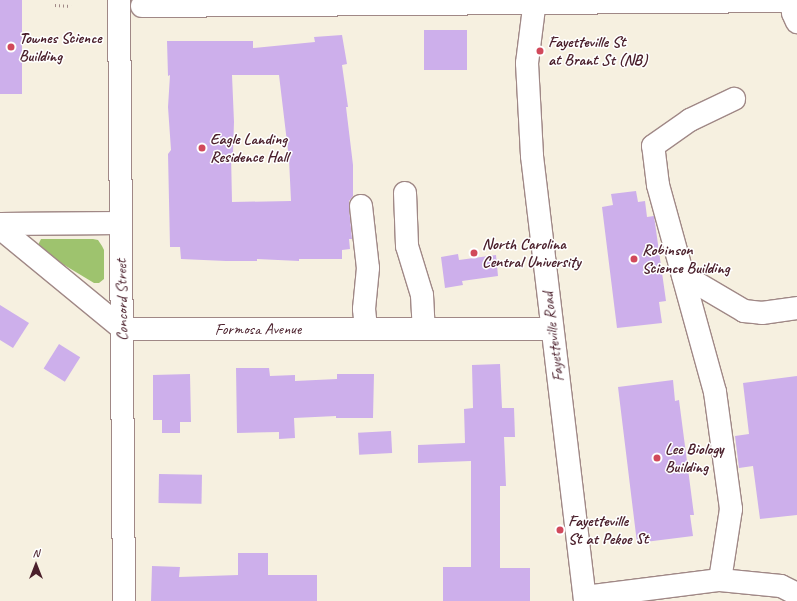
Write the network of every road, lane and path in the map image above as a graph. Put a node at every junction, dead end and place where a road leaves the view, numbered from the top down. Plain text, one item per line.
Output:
1 (119, 0) edge
2 (791, 0) edge
3 (535, 2) edge
4 (55, 5) dead end
5 (71, 6) dead end
6 (142, 6) dead end
7 (797, 22) edge
8 (734, 99) dead end
9 (405, 193) dead end
10 (361, 206) dead end
11 (121, 223) junction
12 (0, 224) edge
13 (0, 228) edge
14 (684, 275) junction
15 (797, 308) edge
16 (123, 329) junction
17 (366, 329) junction
18 (424, 329) junction
19 (552, 329) junction
20 (720, 580) junction
21 (797, 594) edge
22 (585, 599) edge
23 (124, 601) edge

1 - 11 street, Concord Street
2 - 3 street
2 - 7 street
3 - 6 street
3 - 19 street, Fayetteville Road
4 - 5 path
8 - 14 street
9 - 18 street
10 - 17 street
11 - 12 street
11 - 16 street, Concord Street
13 - 16 street
14 - 15 street
14 - 20 street
16 - 17 street, Formosa Avenue
16 - 23 street, Concord Street
17 - 18 street, Formosa Avenue
18 - 19 street, Formosa Avenue
19 - 22 street, Fayetteville Road
20 - 21 street
20 - 22 street

